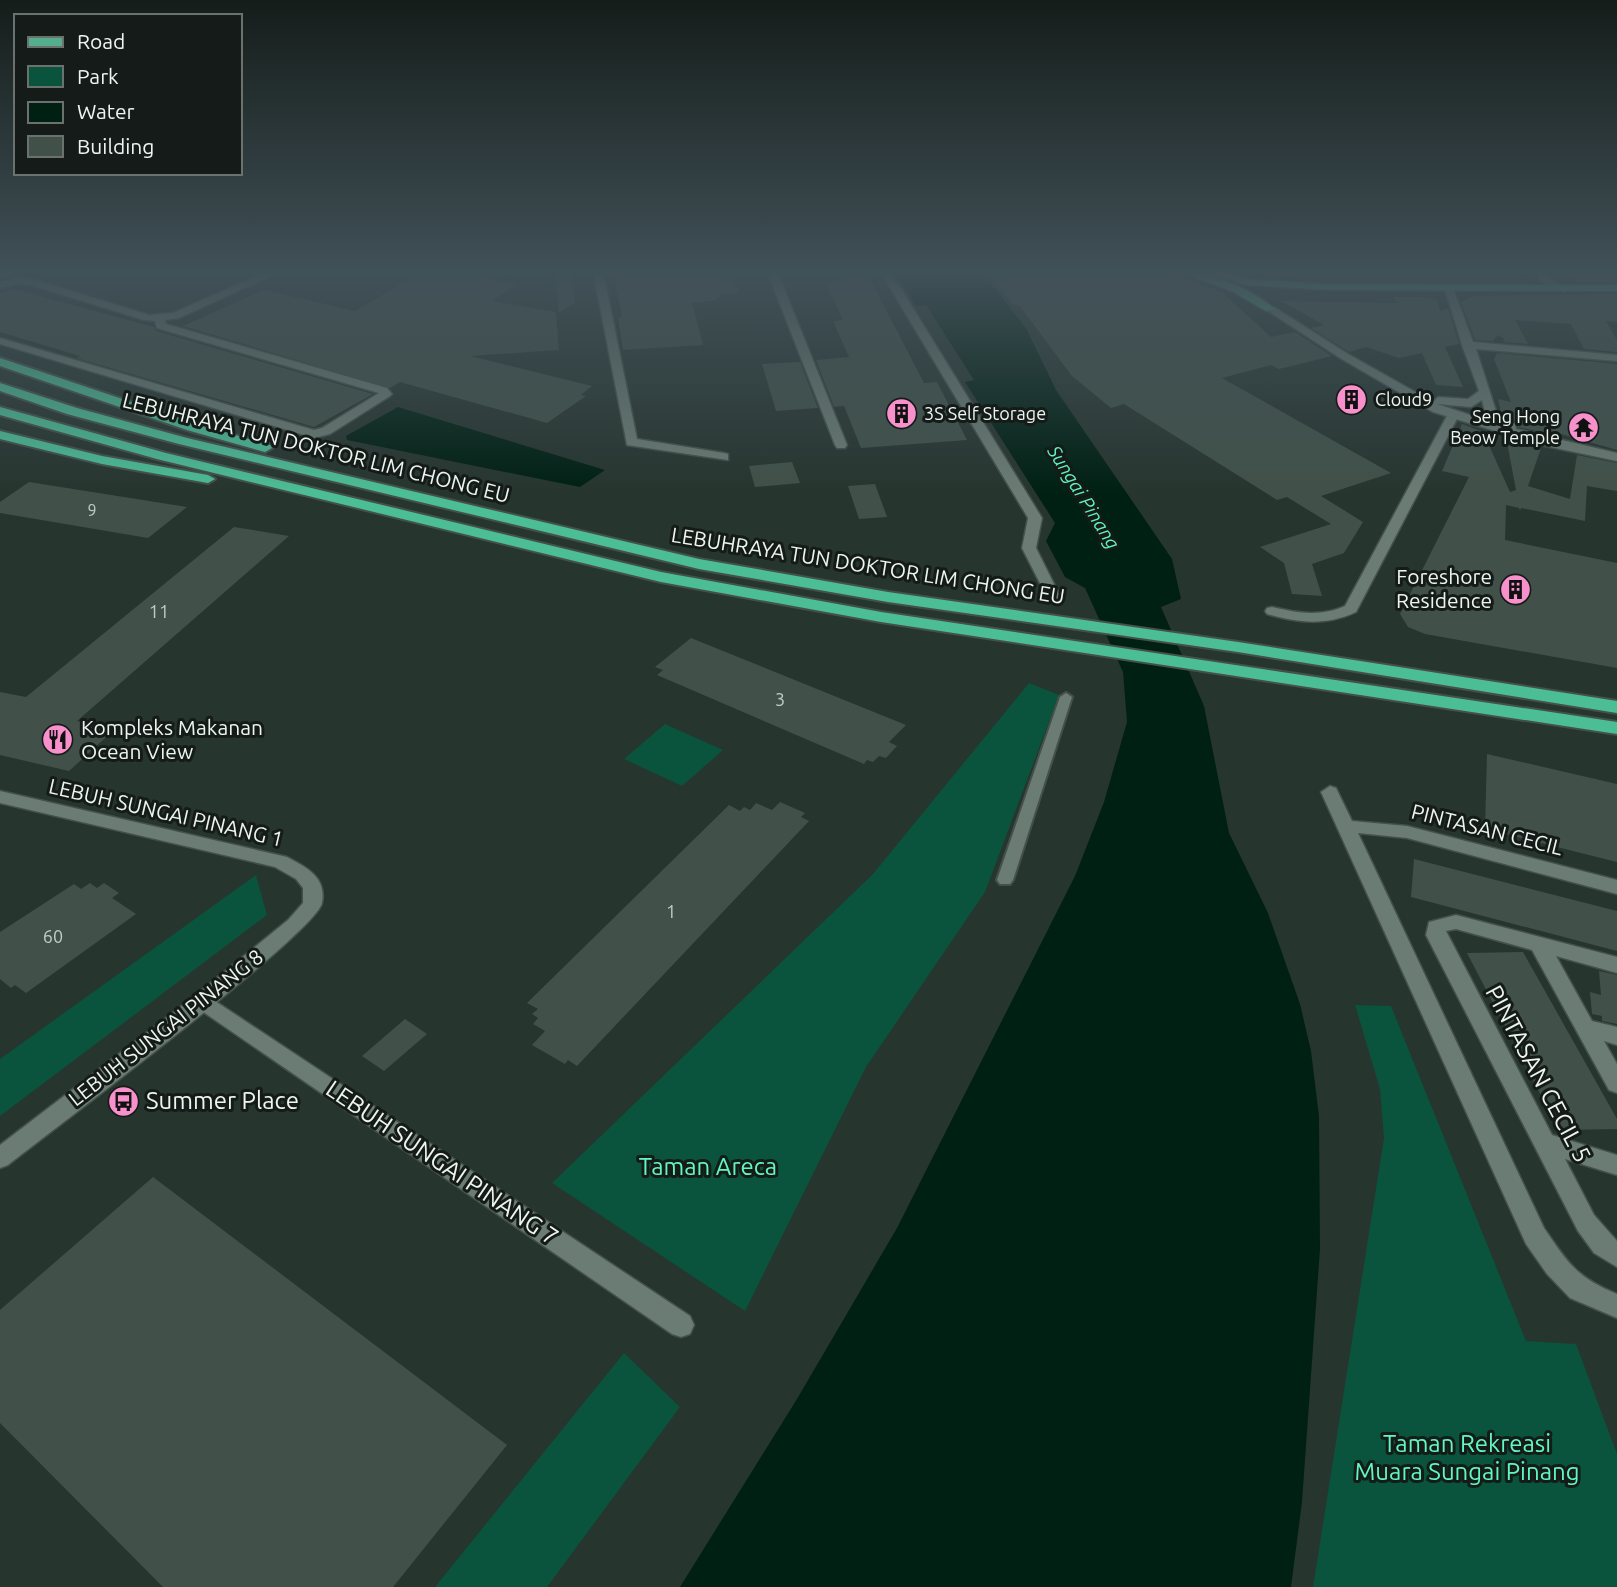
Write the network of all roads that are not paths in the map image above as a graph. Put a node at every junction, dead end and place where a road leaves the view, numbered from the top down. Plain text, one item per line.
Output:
1 (14, 345) edge
2 (227, 345) edge
3 (612, 345) edge
4 (801, 345) edge
5 (930, 345) edge
6 (1328, 345) edge
7 (1467, 345) joint
8 (1617, 358) edge
9 (0, 362) edge
10 (0, 387) edge
11 (1486, 392) junction
12 (1412, 394) junction
13 (0, 411) edge
14 (1453, 415) junction
15 (0, 435) edge
16 (841, 445) dead end
17 (1564, 446) junction
18 (162, 456) joint
19 (724, 457) dead end
20 (1617, 457) edge
21 (382, 488) junction
22 (362, 504) junction
23 (1053, 596) dead end
24 (1272, 611) dead end
25 (1066, 696) dead end
26 (1617, 707) edge
27 (1617, 728) edge
28 (1330, 792) dead end
29 (0, 797) edge
30 (1345, 826) junction
31 (1005, 880) dead end
32 (313, 887) joint
33 (1617, 887) edge
34 (1539, 944) junction
35 (1617, 965) edge
36 (203, 1001) junction
37 (1585, 1027) junction
38 (1617, 1036) edge
39 (1617, 1084) edge
40 (1545, 1143) junction
41 (0, 1158) edge
42 (1617, 1166) edge
43 (1617, 1256) edge
44 (1617, 1306) edge
45 (681, 1325) dead end

1 - 2 street
3 - 19 street
4 - 16 street
5 - 23 street
6 - 12 street
7 - 8 street
7 - 11 street
9 - 21 highway
10 - 21 highway, LEBUHRAYA TUN DOKTOR LIM CHONG EU
11 - 12 street
11 - 17 street
12 - 14 street
13 - 18 highway, LEBUHRAYA TUN DOKTOR LIM CHONG EU
14 - 17 street
14 - 24 street
15 - 22 highway
17 - 20 street
18 - 22 highway, LEBUHRAYA TUN DOKTOR LIM CHONG EU
21 - 26 highway, LEBUHRAYA TUN DOKTOR LIM CHONG EU
22 - 27 highway, LEBUHRAYA TUN DOKTOR LIM CHONG EU
25 - 31 street
28 - 30 street
29 - 32 street, LEBUH SUNGAI PINANG 1
30 - 33 street, PINTASAN CECIL
30 - 44 street
32 - 36 street, LEBUH SUNGAI PINANG 8
34 - 35 street
34 - 37 street
34 - 40 street, PINTASAN CECIL 5
36 - 41 street, LEBUH SUNGAI PINANG 8
36 - 45 street, LEBUH SUNGAI PINANG 7
37 - 38 street
37 - 39 street
40 - 42 street
40 - 43 street, PINTASAN CECIL 5

